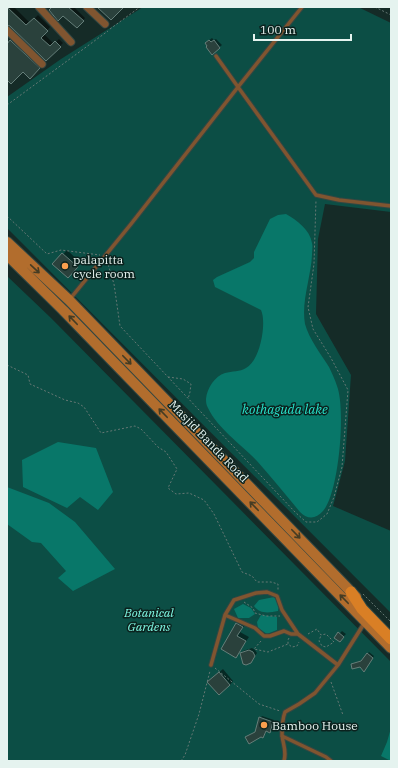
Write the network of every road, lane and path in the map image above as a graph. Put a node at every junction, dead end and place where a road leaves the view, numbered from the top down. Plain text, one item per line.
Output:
1 (87, 7) edge
2 (140, 7) edge
3 (302, 7) edge
4 (375, 7) edge
5 (42, 8) edge
6 (391, 15) edge
7 (105, 24) dead end
8 (7, 30) edge
9 (71, 42) dead end
10 (216, 56) dead end
11 (42, 64) dead end
12 (238, 87) junction
13 (7, 105) edge
14 (316, 194) junction
15 (391, 206) edge
16 (7, 216) edge
17 (7, 242) edge
18 (7, 256) edge
19 (105, 256) junction
20 (69, 300) junction
21 (7, 365) edge
22 (168, 377) junction
23 (188, 400) junction
24 (351, 592) junction
25 (277, 596) junction
26 (238, 599) junction
27 (225, 615) junction
28 (286, 617) junction
29 (366, 621) junction
30 (391, 632) edge
31 (291, 634) junction
32 (298, 634) junction
33 (321, 635) junction
34 (264, 636) junction
35 (302, 637) junction
36 (391, 639) edge
37 (288, 644) junction
38 (391, 648) edge
39 (211, 665) junction
40 (338, 665) junction
41 (329, 676) junction
42 (285, 712) junction
43 (343, 714) dead end
44 (282, 736) junction
45 (181, 761) edge
46 (284, 761) edge
47 (331, 761) edge

1 - 7 street
2 - 13 path
3 - 12 lane
4 - 6 path
5 - 9 street
8 - 11 street
10 - 12 lane
12 - 14 lane
12 - 19 lane
14 - 15 lane
14 - 23 path
16 - 19 path
17 -> 20 main road, Masjid Banda Road
29 -> 18 main road, Masjid Banda Road
19 - 20 lane
19 - 22 path
20 -> 24 main road, Masjid Banda Road
21 - 25 path
22 - 23 path
22 - 23 path
24 - 30 main road, Masjid Banda Road
24 - 36 main road
25 - 26 lane
25 - 28 lane
26 - 27 lane
26 - 28 path
27 - 34 lane
27 - 39 lane
28 - 32 lane
29 - 38 main road, Masjid Banda Road
29 - 40 lane
31 - 32 lane
31 - 34 lane
31 - 37 path
32 - 35 lane
32 - 37 path
33 - 33 path
33 - 35 path
34 - 37 path
35 - 40 lane
39 - 42 path
39 - 45 path
40 - 41 lane
41 - 42 lane
41 - 43 path
42 - 44 lane
44 - 46 lane
44 - 47 lane

